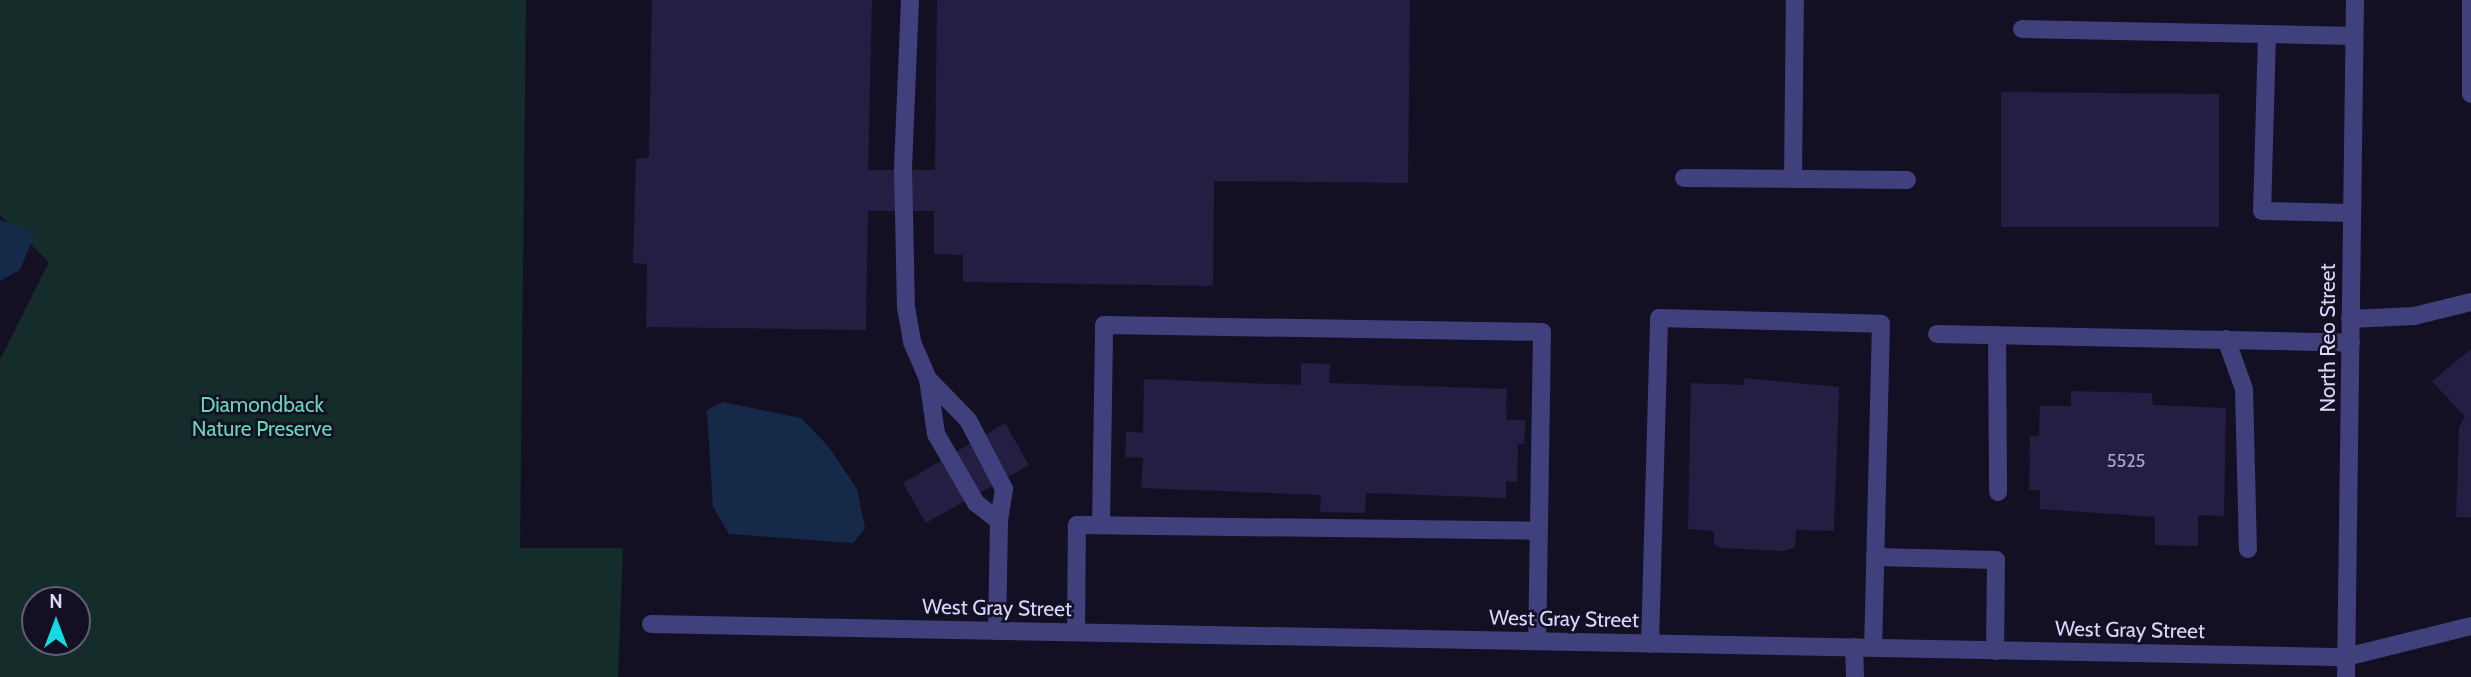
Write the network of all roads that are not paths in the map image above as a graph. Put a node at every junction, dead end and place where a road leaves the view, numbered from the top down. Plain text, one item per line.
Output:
1 (910, 0) edge
2 (1794, 0) edge
3 (2355, 0) edge
4 (2471, 0) edge
5 (2022, 29) dead end
6 (2267, 34) junction
7 (2354, 36) junction
8 (2471, 94) edge
9 (1684, 178) dead end
10 (1793, 179) junction
11 (1907, 180) dead end
12 (2351, 214) junction
13 (2471, 302) edge
14 (2350, 319) junction
15 (1937, 334) dead end
16 (1997, 335) junction
17 (2225, 340) junction
18 (2351, 342) junction
19 (928, 379) junction
20 (1998, 492) dead end
21 (999, 521) junction
22 (1101, 525) junction
23 (1539, 531) junction
24 (2248, 549) dead end
25 (1875, 557) junction
26 (652, 624) dead end
27 (2471, 626) edge
28 (997, 631) junction
29 (1076, 632) junction
30 (1537, 641) junction
31 (1650, 644) junction
32 (1854, 648) junction
33 (1873, 648) junction
34 (1995, 650) junction
35 (2346, 657) junction
36 (1855, 677) edge
37 (2346, 677) edge

1 - 19 street
2 - 10 street
3 - 7 street, North Reo Street
4 - 8 street
5 - 6 street
6 - 7 street
6 - 12 street
7 - 12 street, North Reo Street
9 - 10 street
10 - 11 street
12 - 14 street, North Reo Street
13 - 14 street
14 - 18 street, North Reo Street
15 - 16 street
16 - 17 street
16 - 20 street
17 - 18 street
17 - 24 street
18 - 35 street, North Reo Street
19 - 21 street
19 - 21 street
21 - 28 street
22 - 23 street
22 - 23 street
22 - 29 street
23 - 30 street
25 - 31 street
25 - 33 street
25 - 34 street
26 - 28 street, West Gray Street
27 - 35 street, West Gray Street
28 - 29 street, West Gray Street
29 - 30 street, West Gray Street
30 - 31 street, West Gray Street
31 - 32 street, West Gray Street
32 - 33 street, West Gray Street
32 - 36 street
33 - 34 street, West Gray Street
34 - 35 street, West Gray Street
35 - 37 street, North Reo Street

